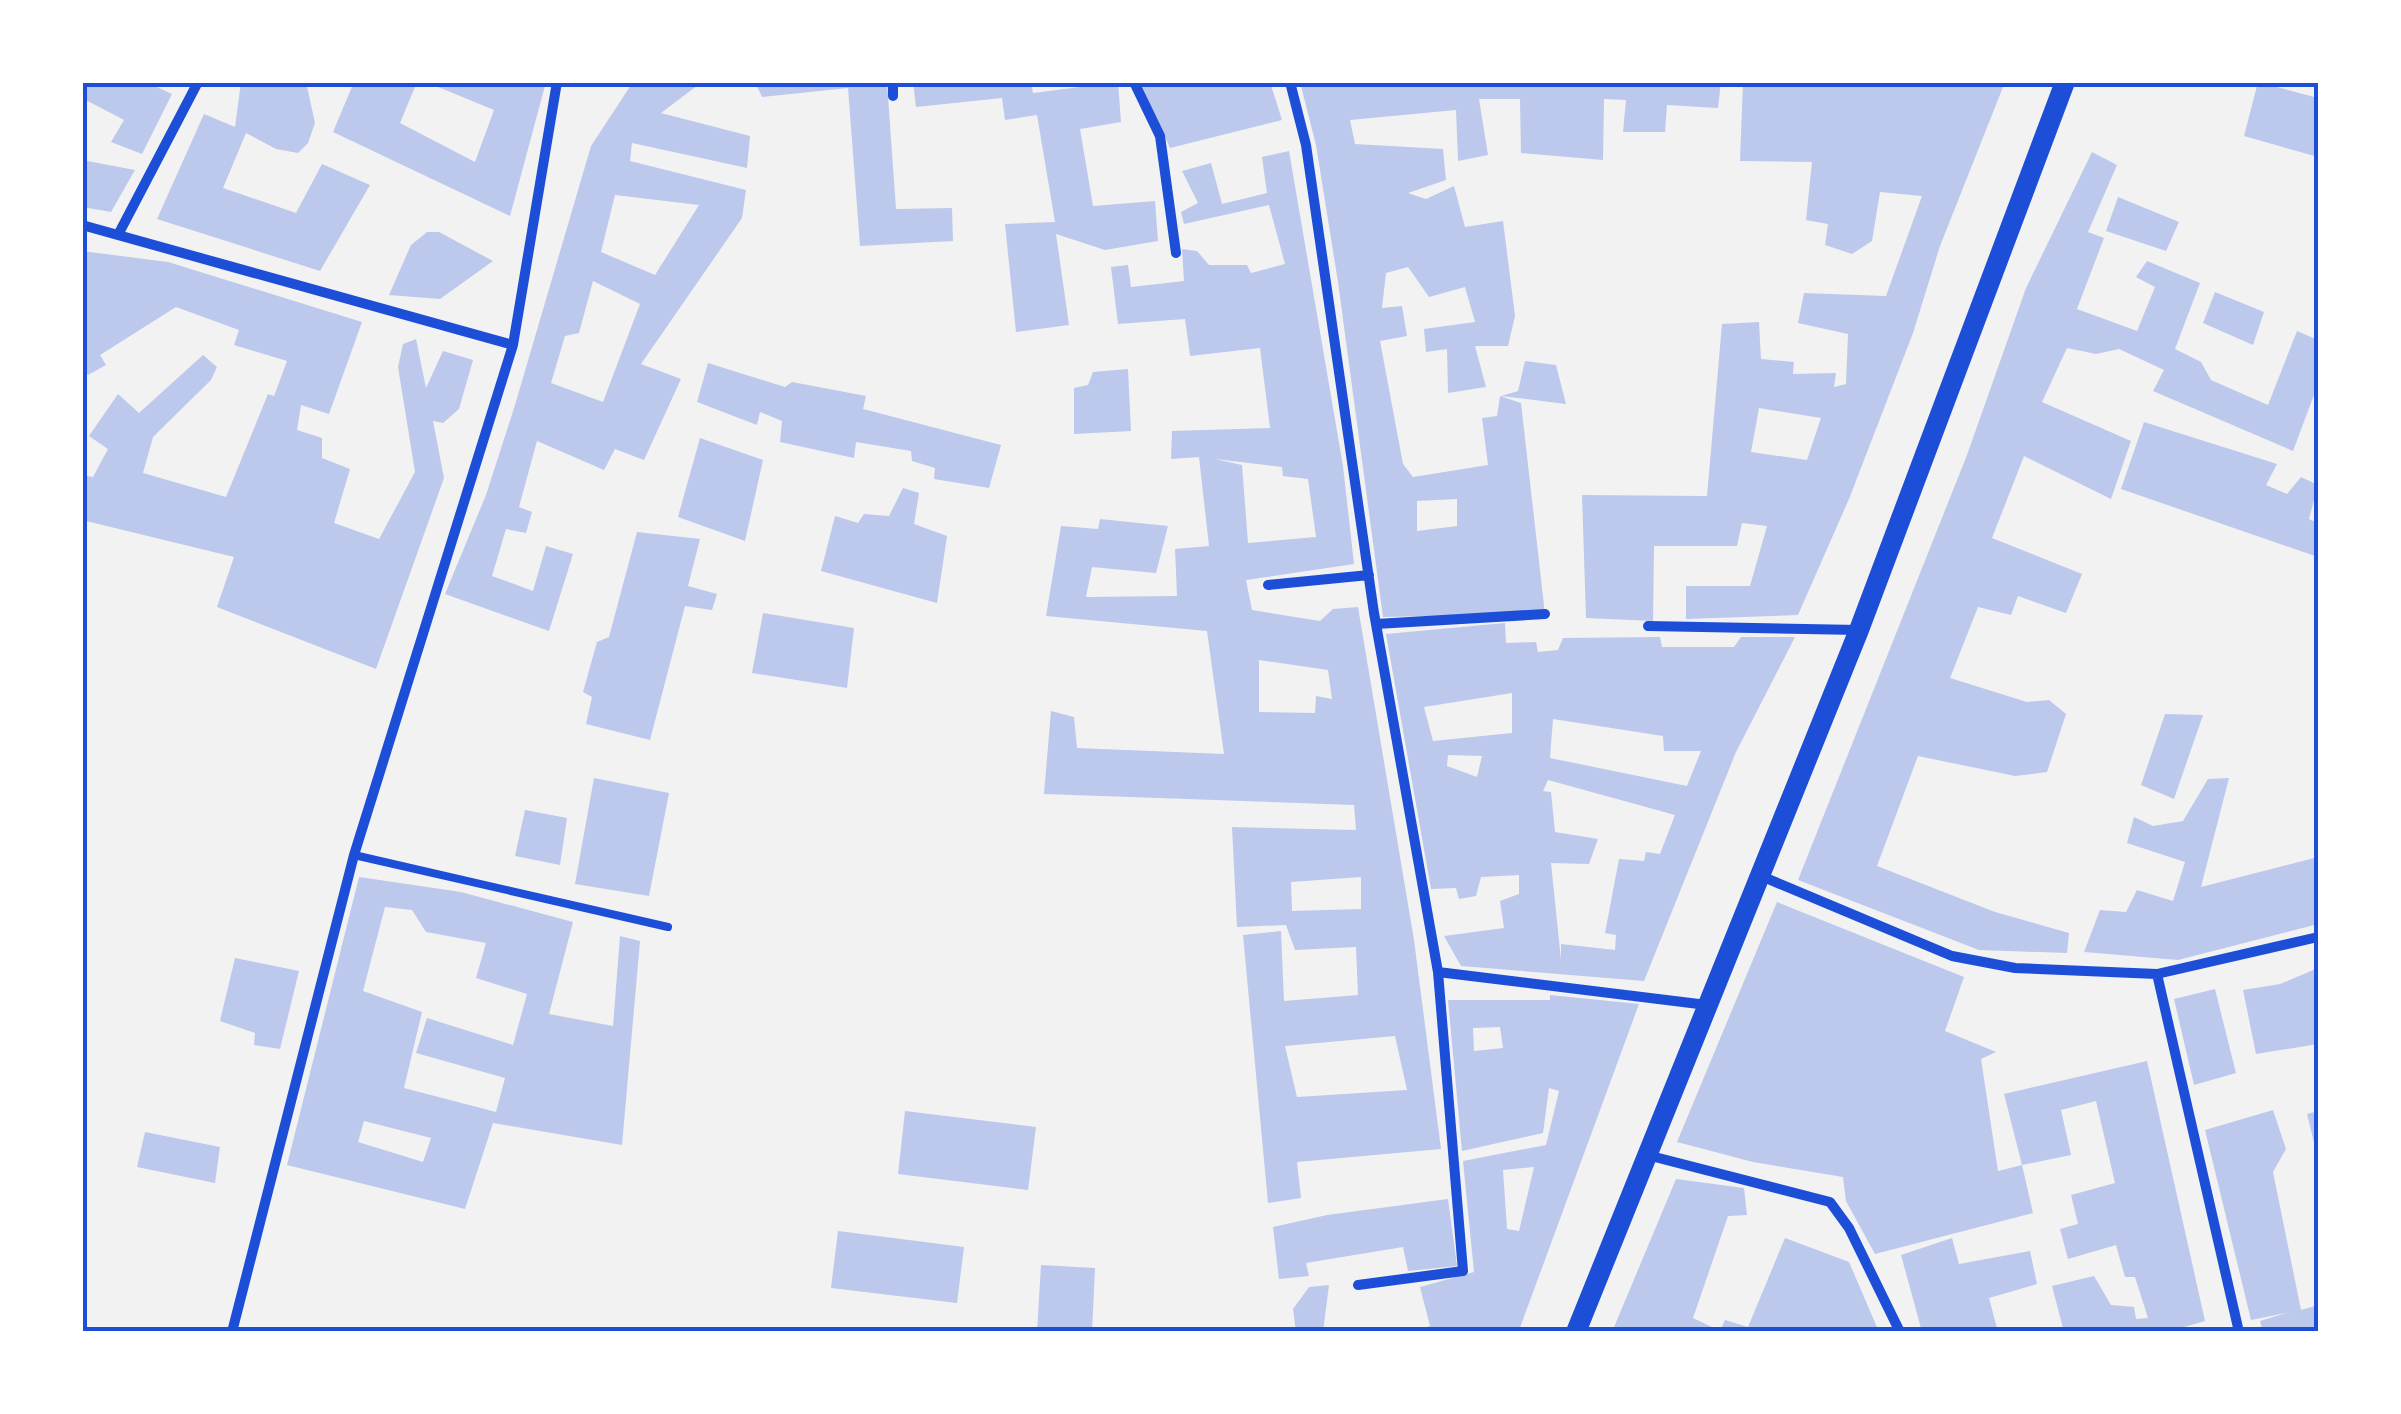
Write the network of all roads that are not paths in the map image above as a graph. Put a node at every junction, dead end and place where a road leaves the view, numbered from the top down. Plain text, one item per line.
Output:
1 (198, 82) edge
2 (558, 82) edge
3 (892, 82) edge
4 (1134, 82) edge
5 (1290, 82) edge
6 (2065, 82) edge
7 (893, 96) dead end
8 (82, 226) edge
9 (119, 233) junction
10 (1176, 253) dead end
11 (513, 344) junction
12 (1369, 576) junction
13 (1268, 585) dead end
14 (1545, 614) dead end
15 (1376, 624) junction
16 (1648, 626) dead end
17 (1859, 630) junction
18 (354, 856) junction
19 (1760, 875) junction
20 (668, 927) dead end
21 (2318, 936) edge
22 (1438, 972) junction
23 (2158, 974) junction
24 (1708, 1005) junction
25 (1648, 1154) junction
26 (1358, 1286) dead end
27 (232, 1332) edge
28 (1576, 1332) edge
29 (1900, 1332) edge
30 (2239, 1332) edge

1 - 9 street
2 - 11 street
3 - 7 street
4 - 10 street
5 - 12 street
6 - 17 main road
8 - 9 street
9 - 11 street
11 - 18 street
12 - 13 street
12 - 15 street
14 - 15 street
15 - 22 street
16 - 17 street
17 - 19 main road
18 - 20 lane
18 - 27 street
19 - 23 street
19 - 24 main road
21 - 23 street
22 - 24 street
22 - 26 street
23 - 30 street
24 - 25 main road
25 - 28 main road
25 - 29 street

